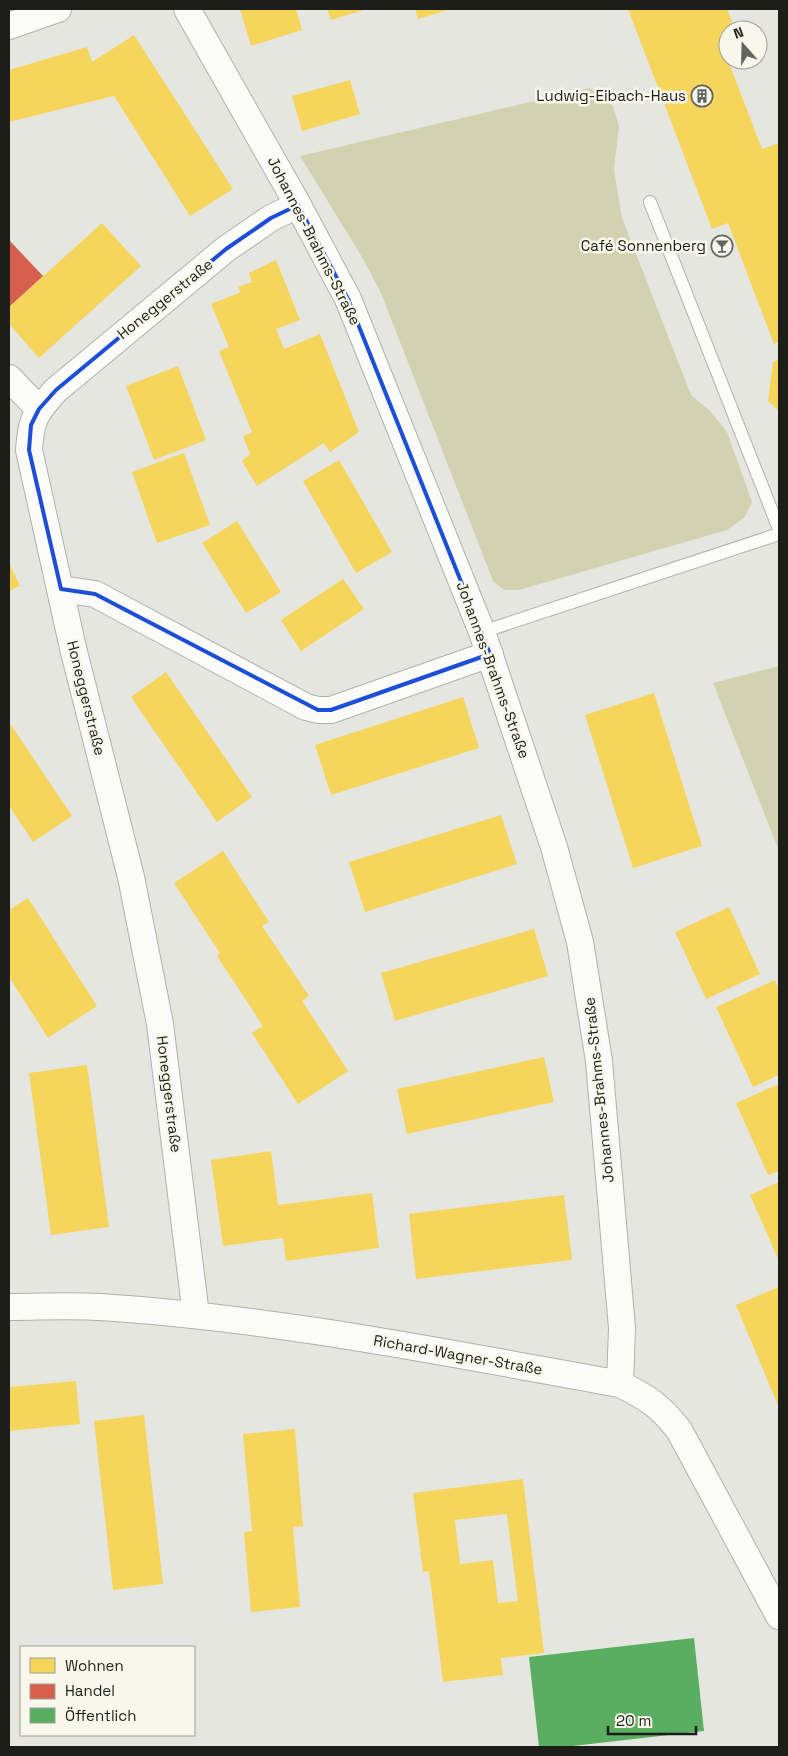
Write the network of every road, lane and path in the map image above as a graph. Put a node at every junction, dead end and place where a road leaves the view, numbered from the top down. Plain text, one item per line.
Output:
1 (58, 9) edge
2 (186, 9) edge
3 (9, 26) edge
4 (650, 202) dead end
5 (298, 205) junction
6 (9, 378) edge
7 (39, 408) junction
8 (779, 529) edge
9 (779, 534) edge
10 (61, 589) junction
11 (486, 643) junction
12 (9, 1307) edge
13 (196, 1315) junction
14 (620, 1384) junction
15 (779, 1616) edge

1 - 3 street
2 - 5 street, Johannes-Brahms-Straße
4 - 8 lane
5 - 7 street, Honeggerstraße
5 - 11 street, Johannes-Brahms-Straße
6 - 7 street
7 - 10 street, Honeggerstraße
9 - 11 lane
10 - 11 street
10 - 13 street, Honeggerstraße
11 - 14 street, Johannes-Brahms-Straße
12 - 13 street, Richard-Wagner-Straße
13 - 14 street, Richard-Wagner-Straße
14 - 15 street, Richard-Wagner-Straße

